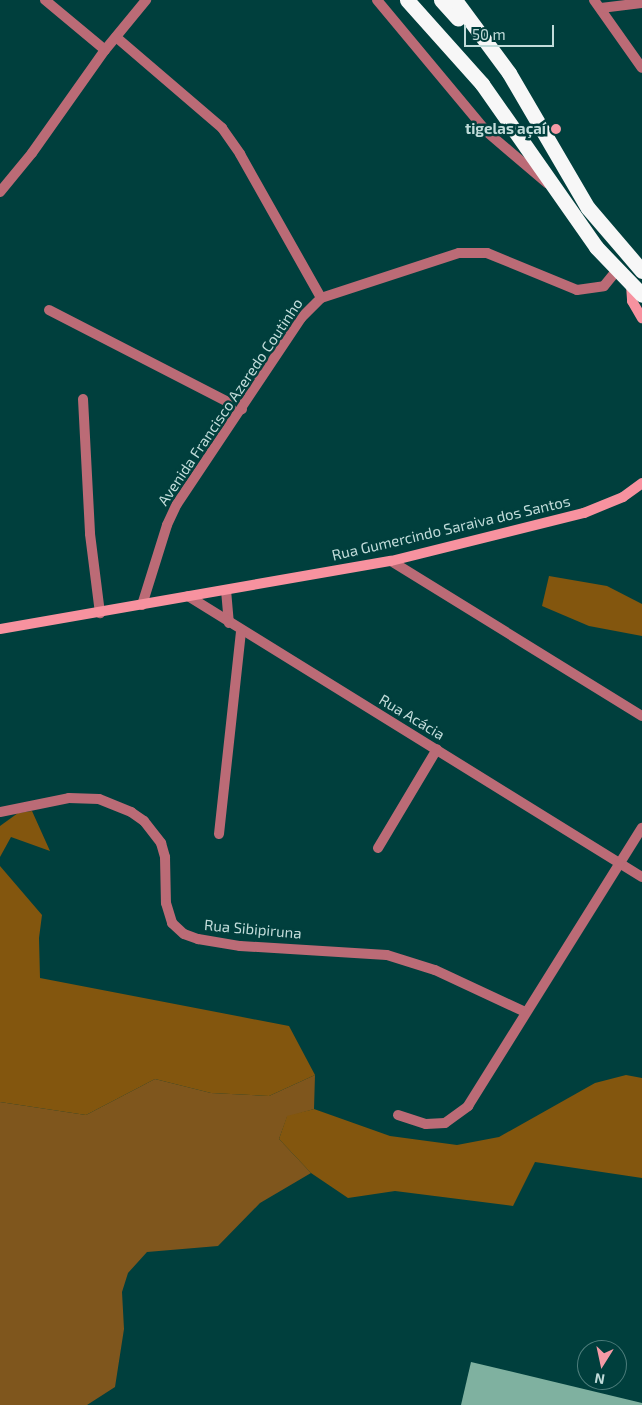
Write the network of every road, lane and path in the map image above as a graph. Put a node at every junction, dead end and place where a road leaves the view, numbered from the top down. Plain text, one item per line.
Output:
1 (45, 0) edge
2 (146, 0) edge
3 (377, 0) edge
4 (407, 0) edge
5 (414, 0) edge
6 (441, 0) edge
7 (454, 0) edge
8 (597, 4) edge
9 (642, 4) edge
10 (422, 14) junction
11 (116, 37) junction
12 (488, 44) junction
13 (104, 50) junction
14 (642, 68) edge
15 (555, 190) junction
16 (0, 192) edge
17 (616, 271) junction
18 (642, 271) edge
19 (637, 290) edge
20 (321, 298) junction
21 (49, 310) dead end
22 (642, 318) edge
23 (83, 399) dead end
24 (242, 408) junction
25 (642, 484) edge
26 (391, 561) junction
27 (226, 590) junction
28 (188, 596) junction
29 (142, 606) junction
30 (100, 613) junction
31 (229, 623) junction
32 (0, 629) edge
33 (241, 632) junction
34 (642, 716) edge
35 (437, 749) junction
36 (0, 812) edge
37 (642, 828) edge
38 (219, 834) dead end
39 (378, 848) dead end
40 (620, 865) junction
41 (642, 878) edge
42 (525, 1012) junction
43 (398, 1115) dead end

1 - 13 street
2 - 11 street
3 - 15 street
4 - 10 highway
5 - 10 highway
6 - 12 highway
7 - 12 highway
8 - 9 street
8 - 14 street
10 - 15 highway
11 - 13 street
11 - 20 street
12 - 18 highway
13 - 16 street
15 - 17 highway
17 - 19 highway
17 - 20 street, Avenida Francisco Azeredo Coutinho
19 - 22 main road
20 - 24 street, Avenida Francisco Azeredo Coutinho
21 - 24 street
23 - 30 street
24 - 29 street, Avenida Francisco Azeredo Coutinho
25 - 26 main road, Rua Gumercindo Saraiva dos Santos
26 - 27 main road, Rua Gumercindo Saraiva dos Santos
26 - 34 street
27 - 28 main road, Rua Gumercindo Saraiva dos Santos
27 - 31 street
28 - 29 main road, Rua Gumercindo Saraiva dos Santos
28 - 31 street, Rua Acácia
29 - 30 main road
30 - 32 main road
31 - 33 street, Rua Acácia
33 - 35 street, Rua Acácia
33 - 38 street
35 - 39 street
35 - 40 street, Rua Acácia
36 - 42 street, Rua Sibipiruna
37 - 40 street
40 - 41 street, Rua Acácia
40 - 42 street
42 - 43 street

